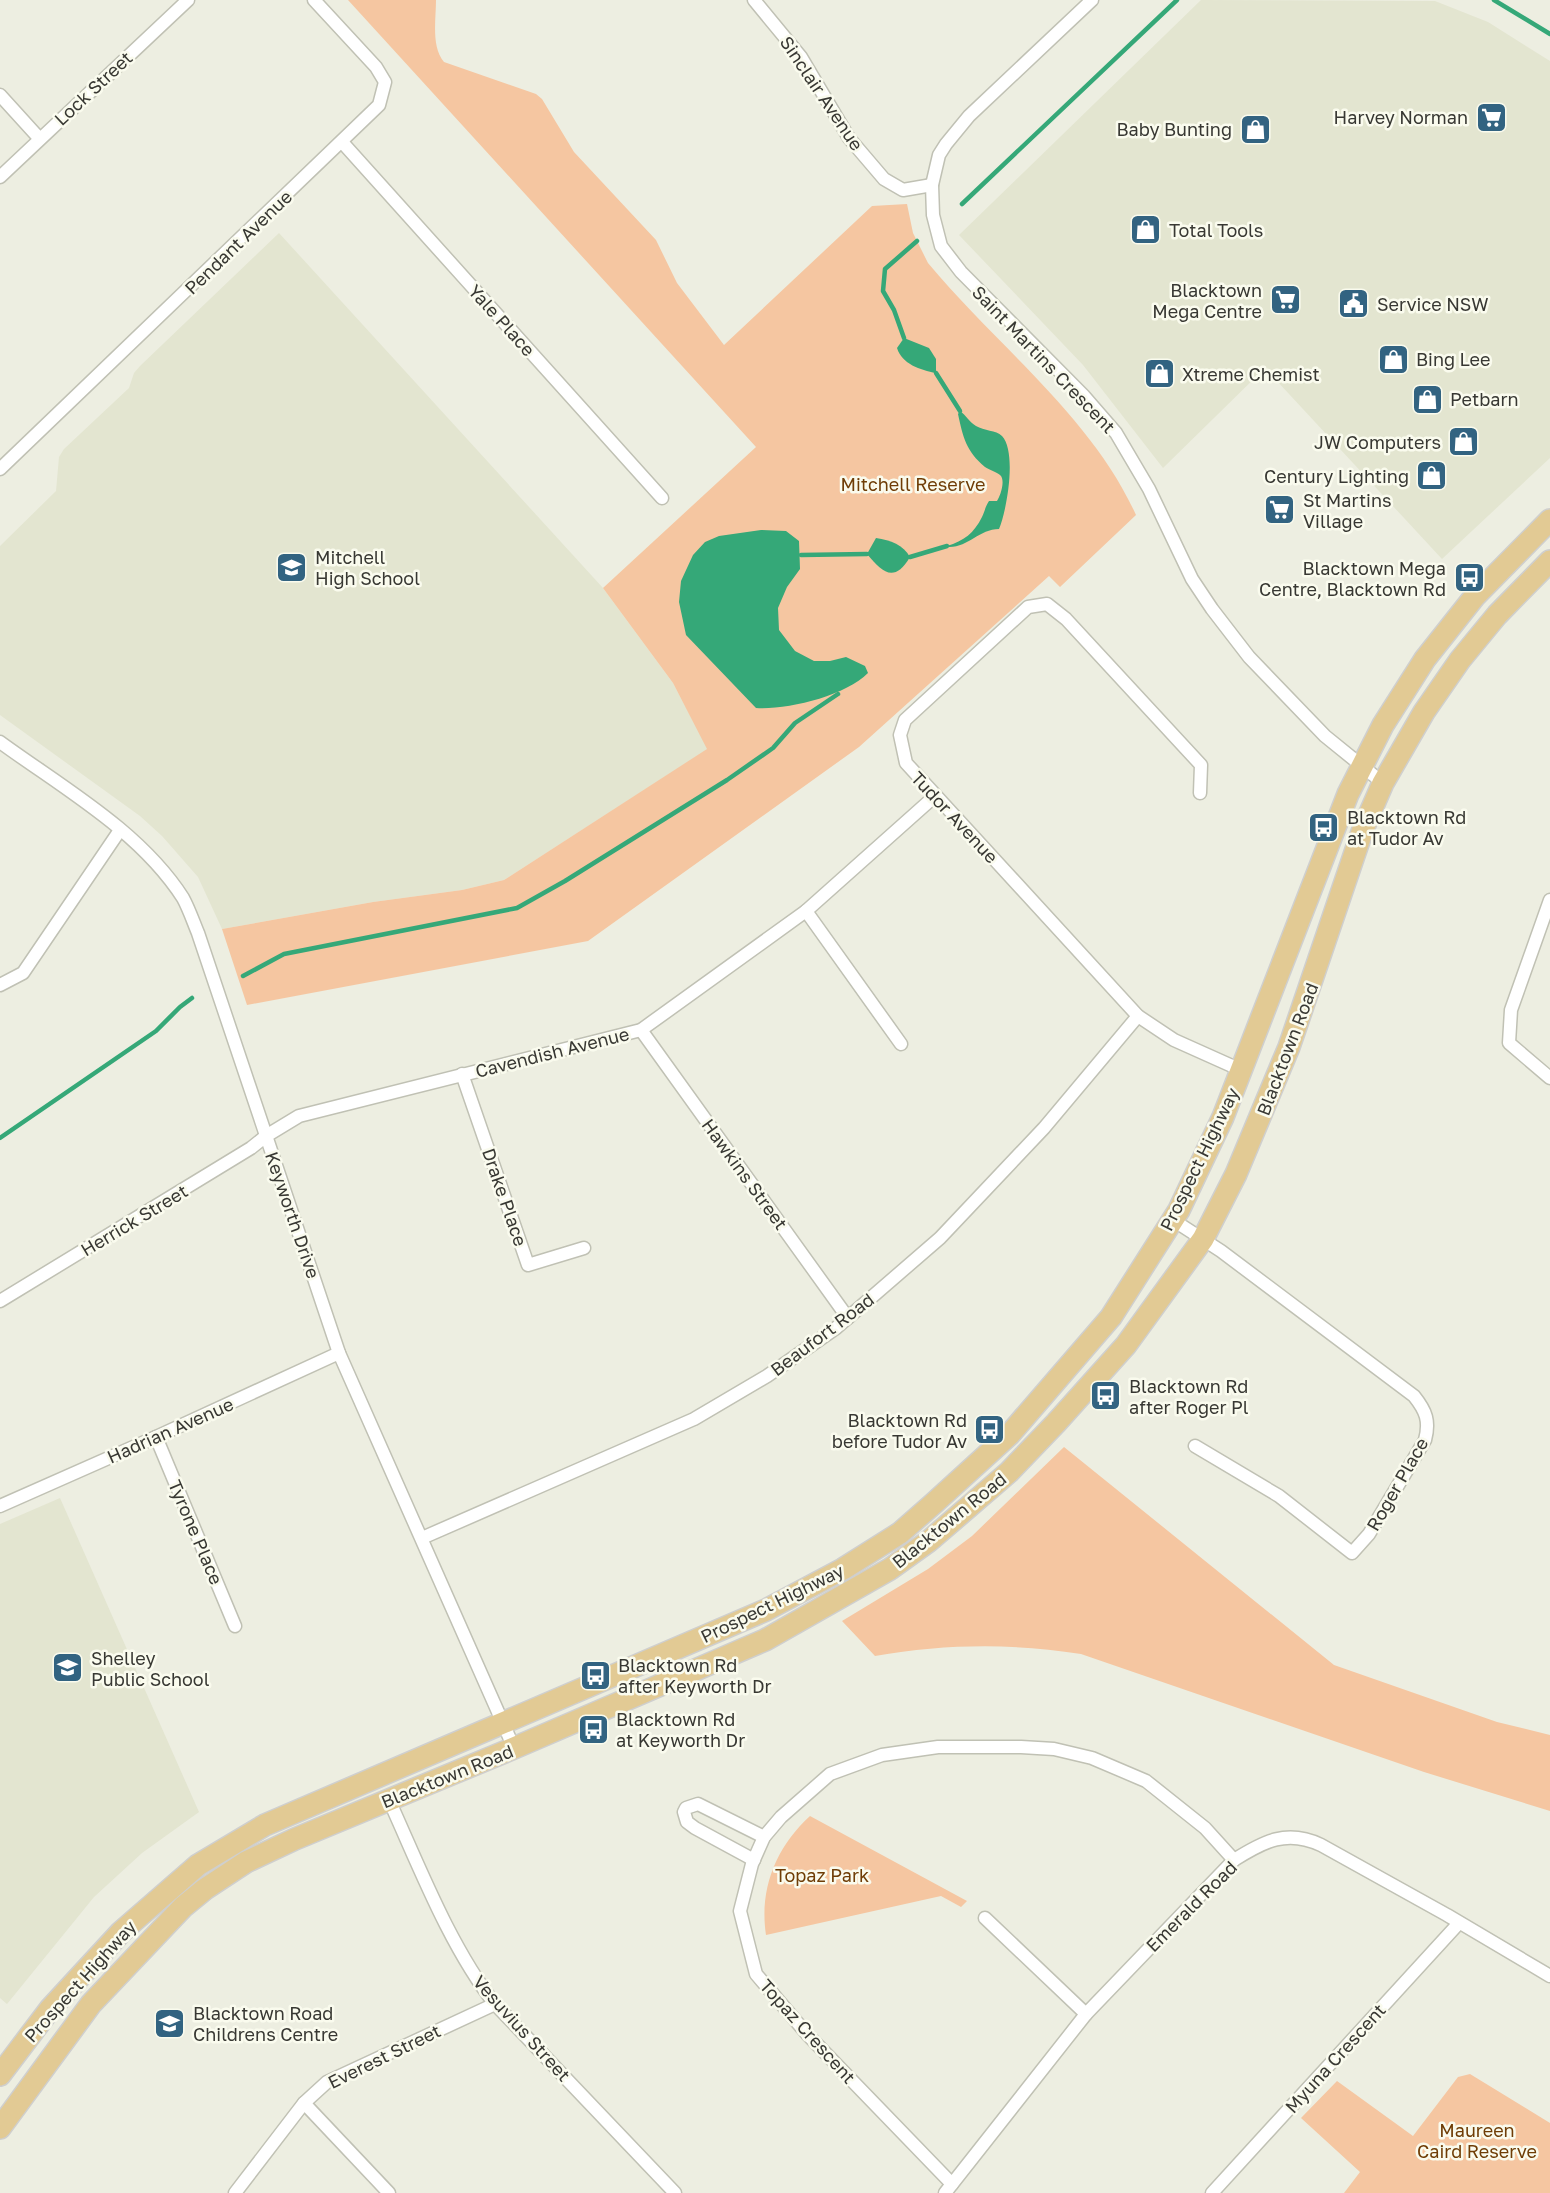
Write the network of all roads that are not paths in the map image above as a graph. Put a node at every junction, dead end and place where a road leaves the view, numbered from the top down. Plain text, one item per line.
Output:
1 (314, 0) edge
2 (754, 0) edge
3 (1093, 0) edge
4 (183, 2) edge
5 (0, 95) edge
6 (40, 138) junction
7 (342, 142) junction
8 (0, 177) edge
9 (932, 185) junction
10 (0, 469) edge
11 (662, 498) dead end
12 (1550, 520) edge
13 (1550, 561) edge
14 (0, 742) edge
15 (1361, 767) junction
16 (1383, 783) junction
17 (1200, 793) dead end
18 (935, 796) junction
19 (120, 830) junction
20 (1550, 901) edge
21 (806, 911) junction
22 (1546, 922) edge
23 (0, 985) edge
24 (1138, 1016) junction
25 (641, 1030) junction
26 (901, 1044) dead end
27 (1241, 1069) junction
28 (462, 1074) junction
29 (1550, 1078) edge
30 (266, 1136) junction
31 (1173, 1220) junction
32 (1203, 1239) junction
33 (584, 1248) dead end
34 (0, 1301) edge
35 (848, 1318) junction
36 (339, 1353) junction
37 (156, 1437) junction
38 (1195, 1446) dead end
39 (0, 1506) edge
40 (422, 1538) junction
41 (235, 1626) dead end
42 (504, 1722) junction
43 (514, 1748) junction
44 (389, 1800) junction
45 (764, 1837) junction
46 (754, 1860) junction
47 (1234, 1860) junction
48 (985, 1918) dead end
49 (1459, 1923) junction
50 (1550, 1976) edge
51 (495, 2004) junction
52 (1086, 2014) junction
53 (0, 2075) edge
54 (304, 2103) junction
55 (0, 2128) edge
56 (949, 2188) edge
57 (235, 2193) edge
58 (389, 2193) edge
59 (675, 2193) edge
60 (1212, 2193) edge

1 - 7 street, Pendant Avenue
2 - 9 street, Sinclair Avenue
3 - 9 street, Saint Martins Crescent
4 - 6 street, Lock Street
5 - 6 street
6 - 8 street, Lock Street
7 - 10 street, Pendant Avenue
7 - 11 street, Yale Place
9 - 15 street, Saint Martins Crescent
12 - 15 main road
13 - 16 main road, Blacktown Road
14 - 19 street, Keyworth Drive
15 - 16 street, Saint Martins Crescent
15 - 27 main road, Prospect Highway
16 - 32 main road, Blacktown Road
17 - 18 street, Tudor Avenue
18 - 21 street, Cavendish Avenue
18 - 24 street, Tudor Avenue
19 - 23 street
19 - 30 street, Keyworth Drive
20 - 22 street
21 - 25 street, Cavendish Avenue
21 - 26 street
22 - 29 street
24 - 27 street, Tudor Avenue
24 - 35 street, Beaufort Road
25 - 28 street, Cavendish Avenue
25 - 35 street, Hawkins Street
27 - 31 main road, Prospect Highway
28 - 30 street, Cavendish Avenue
28 - 33 street, Drake Place
30 - 34 street, Herrick Street
30 - 36 street, Keyworth Drive
31 - 32 street, Roger Place
31 - 42 main road, Prospect Highway
32 - 38 street, Roger Place
32 - 43 main road, Blacktown Road
35 - 40 street, Beaufort Road
36 - 37 street, Hadrian Avenue
36 - 40 street, Keyworth Drive
37 - 39 street, Hadrian Avenue
37 - 41 street, Tyrone Place
40 - 42 street, Keyworth Drive
42 - 43 street, Keyworth Drive
42 - 53 main road, Prospect Highway
43 - 44 main road, Blacktown Road
44 - 51 street, Vesuvius Street
44 - 55 main road, Blacktown Road
45 - 46 street, Topaz Crescent
45 - 46 street
45 - 47 street, Topaz Crescent
46 - 56 street, Topaz Crescent
47 - 49 street, Emerald Road
47 - 52 street, Emerald Road
48 - 52 street
49 - 50 street, Emerald Road
49 - 60 street, Myuna Crescent
51 - 54 street, Everest Street
51 - 59 street, Vesuvius Street
52 - 56 street, Emerald Road
54 - 57 street, Everest Street
54 - 58 street

